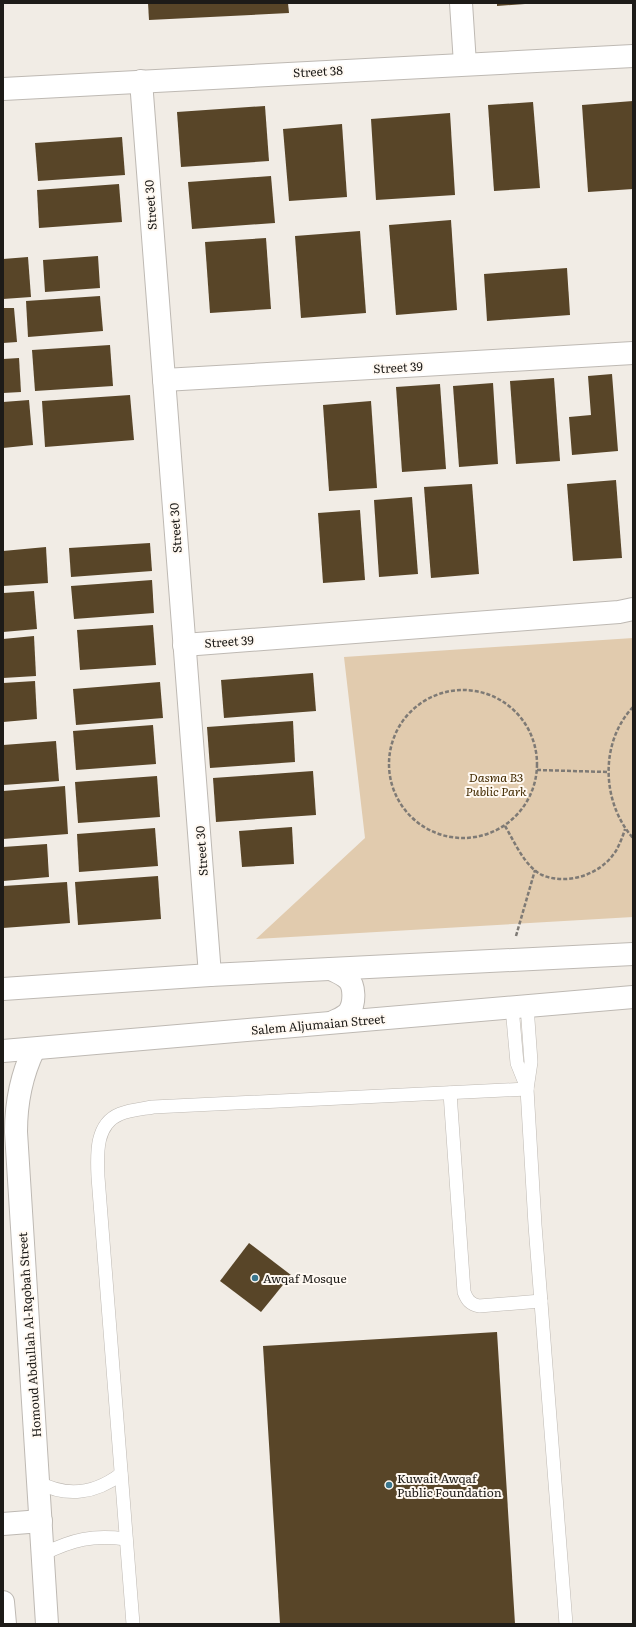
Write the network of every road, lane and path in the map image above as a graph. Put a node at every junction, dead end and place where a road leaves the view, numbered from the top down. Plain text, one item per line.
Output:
1 (462, 3) edge
2 (633, 56) edge
3 (465, 64) junction
4 (141, 81) junction
5 (3, 89) edge
6 (633, 353) edge
7 (164, 380) junction
8 (633, 609) edge
9 (184, 645) junction
10 (633, 707) edge
11 (537, 770) junction
12 (608, 772) junction
13 (505, 826) junction
14 (625, 829) junction
15 (633, 838) edge
16 (535, 870) junction
17 (633, 954) edge
18 (509, 960) junction
19 (331, 969) junction
20 (210, 975) junction
21 (3, 989) edge
22 (633, 997) edge
23 (519, 1007) junction
24 (333, 1022) junction
25 (34, 1049) junction
26 (3, 1051) edge
27 (527, 1089) junction
28 (450, 1093) junction
29 (541, 1301) junction
30 (121, 1474) junction
31 (38, 1482) junction
32 (41, 1521) junction
33 (3, 1524) edge
34 (126, 1539) junction
35 (43, 1554) junction
36 (3, 1602) edge
37 (5, 1624) edge
38 (47, 1624) edge
39 (133, 1624) edge
40 (566, 1624) edge

1 - 3 street
2 - 3 street, Street 38
3 - 4 street, Street 38
4 - 5 street, Street 38
4 - 7 street, Street 30
6 - 7 street, Street 39
7 - 9 street, Street 30
8 - 9 street, Street 39
9 - 20 street, Street 30
10 - 12 path
11 - 12 path
11 - 13 path
11 - 13 path
12 - 14 path
13 - 16 path
14 - 15 path
14 - 16 path
16 - 18 path
17 - 18 street
18 - 19 street
19 - 20 street
19 - 24 street
20 - 21 street
22 - 23 street, Salem Aljumaian Street
23 - 24 street, Salem Aljumaian Street
23 - 27 lane
24 - 25 street, Salem Aljumaian Street
25 - 26 street, Salem Aljumaian Street
25 - 31 street, Homoud Abdullah Al-Rqobah Street
27 - 28 lane
27 - 29 lane
28 - 29 lane
28 - 30 lane
29 - 40 lane
30 - 31 lane
30 - 34 lane
31 - 32 street, Homoud Abdullah Al-Rqobah Street
32 - 33 street
32 - 35 street, Homoud Abdullah Al-Rqobah Street
34 - 35 lane
34 - 39 lane
35 - 38 street, Homoud Abdullah Al-Rqobah Street
36 - 37 street

